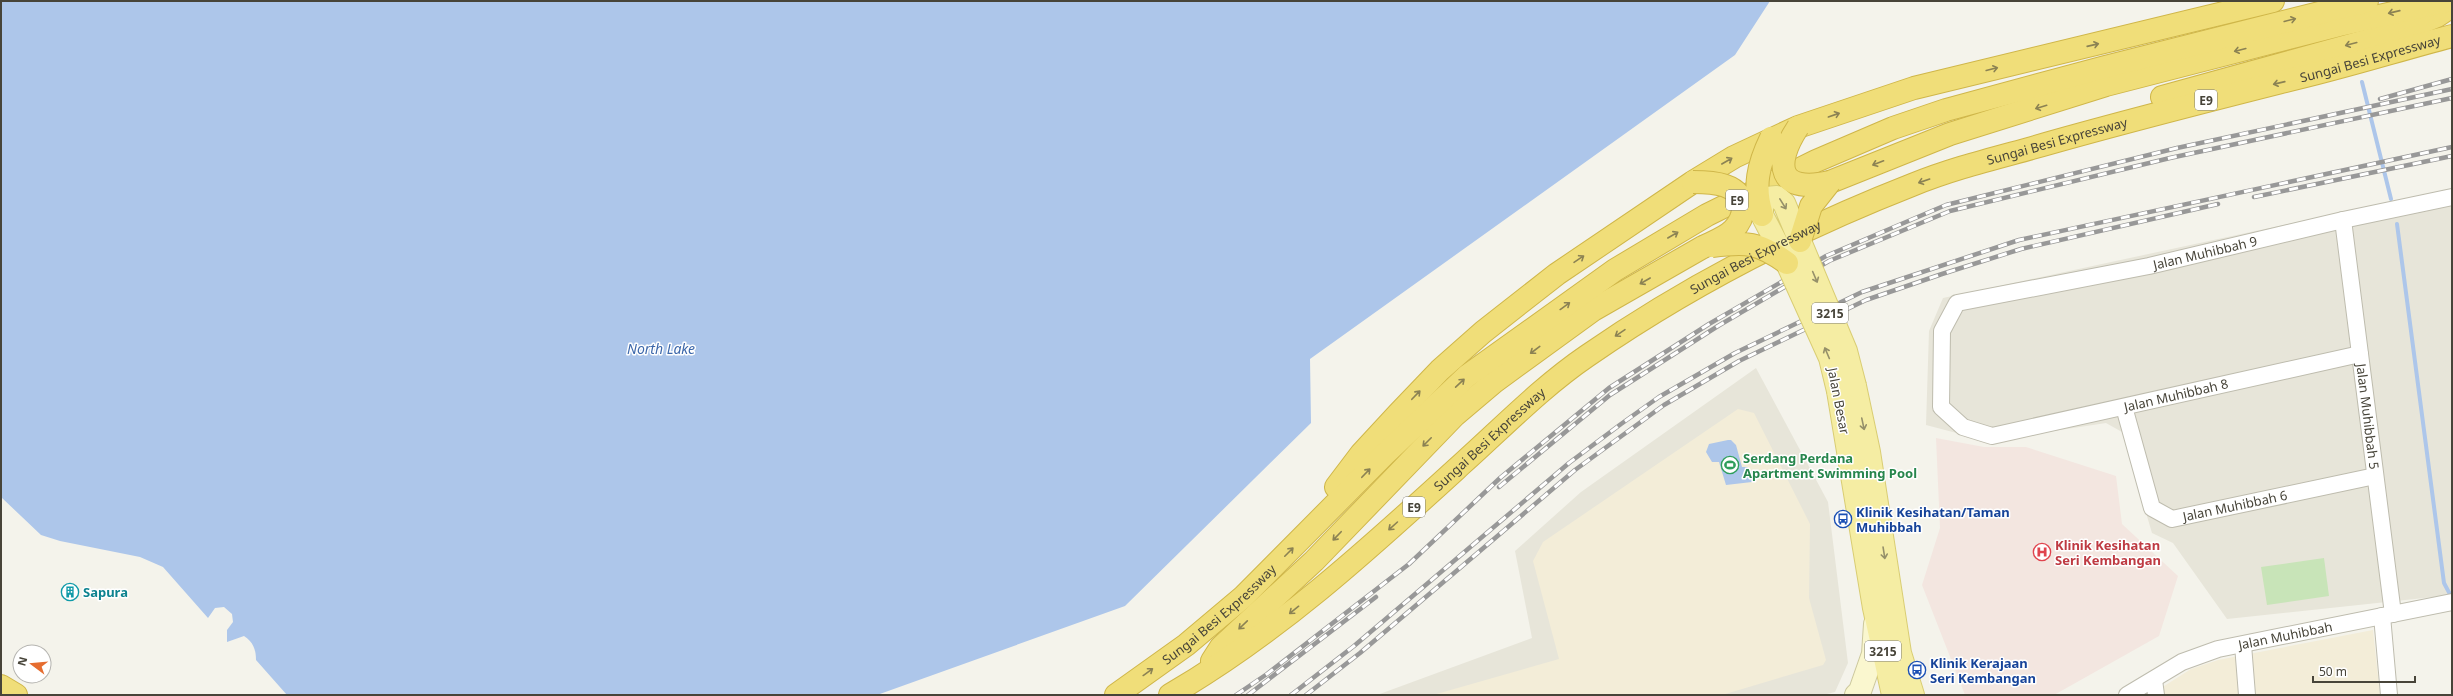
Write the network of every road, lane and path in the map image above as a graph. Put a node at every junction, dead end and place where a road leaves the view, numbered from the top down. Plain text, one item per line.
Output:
1 (2273, 1) edge
2 (2368, 1) edge
3 (2446, 1) edge
4 (2452, 6) edge
5 (2225, 36) junction
6 (2452, 36) edge
7 (2120, 39) junction
8 (2259, 68) junction
9 (2078, 96) junction
10 (1798, 127) junction
11 (1771, 138) junction
12 (1961, 168) junction
13 (1693, 182) junction
14 (1830, 182) junction
15 (2452, 197) edge
16 (1762, 215) junction
17 (2343, 220) junction
18 (1800, 241) junction
19 (1703, 247) junction
20 (1787, 263) junction
21 (2360, 354) junction
22 (1847, 388) junction
23 (2124, 407) junction
24 (1992, 436) joint
25 (2376, 476) junction
26 (1329, 511) junction
27 (2445, 603) edge
28 (1874, 608) junction
29 (2387, 615) junction
30 (2242, 645) junction
31 (1203, 676) junction
32 (1, 686) edge
33 (2155, 688) edge
34 (16, 695) edge
35 (1116, 695) edge
36 (1170, 695) edge
37 (1856, 695) edge
38 (1894, 695) edge
39 (1913, 695) edge
40 (2127, 695) edge
41 (2246, 695) edge
42 (2390, 695) edge

1 - 7 highway
5 -> 2 highway, Sungai Besi Expressway / E9
3 -> 9 highway
4 -> 8 highway
5 - 7 highway
26 -> 5 highway, Sungai Besi Expressway / E9
6 -> 12 highway, Sungai Besi Expressway / E9
10 -> 7 highway
8 - 9 highway
8 - 12 highway
9 -> 14 highway
10 - 11 highway
10 - 14 highway, bridge
13 -> 11 highway, bridge
11 - 16 highway, bridge
12 -> 31 highway, Sungai Besi Expressway / E9
13 - 19 highway, bridge
26 -> 13 highway
14 - 18 highway, bridge
15 - 17 street, Jalan Muhibbah 9
16 -> 18 main road, Jalan Besar, bridge
16 - 20 main road, Jalan Besar / 3215, bridge
17 - 21 street, Jalan Muhibbah 5
17 - 24 street, Jalan Muhibbah 9
18 -> 22 main road, Jalan Besar / 3215, bridge
19 - 20 highway, bridge
19 -> 31 highway
22 -> 20 main road, Jalan Besar / 3215, bridge
21 - 23 street, Jalan Muhibbah 8
21 - 25 street, Jalan Muhibbah 5
22 - 28 main road, Jalan Besar / 3215
22 -> 39 main road, Jalan Besar / 3215
23 - 24 street, Jalan Muhibbah 8
23 - 25 street, Jalan Muhibbah 6
25 - 29 street, Jalan Muhibbah 5
35 -> 26 highway, Sungai Besi Expressway / E9
27 - 29 street, Jalan Muhibbah
28 - 37 main road
28 - 38 main road, Jalan Besar / 3215
29 - 30 street, Jalan Muhibbah
29 - 42 street, Jalan Muhibbah 5
30 - 33 street, Jalan Muhibbah
30 - 41 street
31 - 36 highway, Sungai Besi Expressway / E9
32 - 34 highway
33 - 40 street, Jalan Muhibbah

